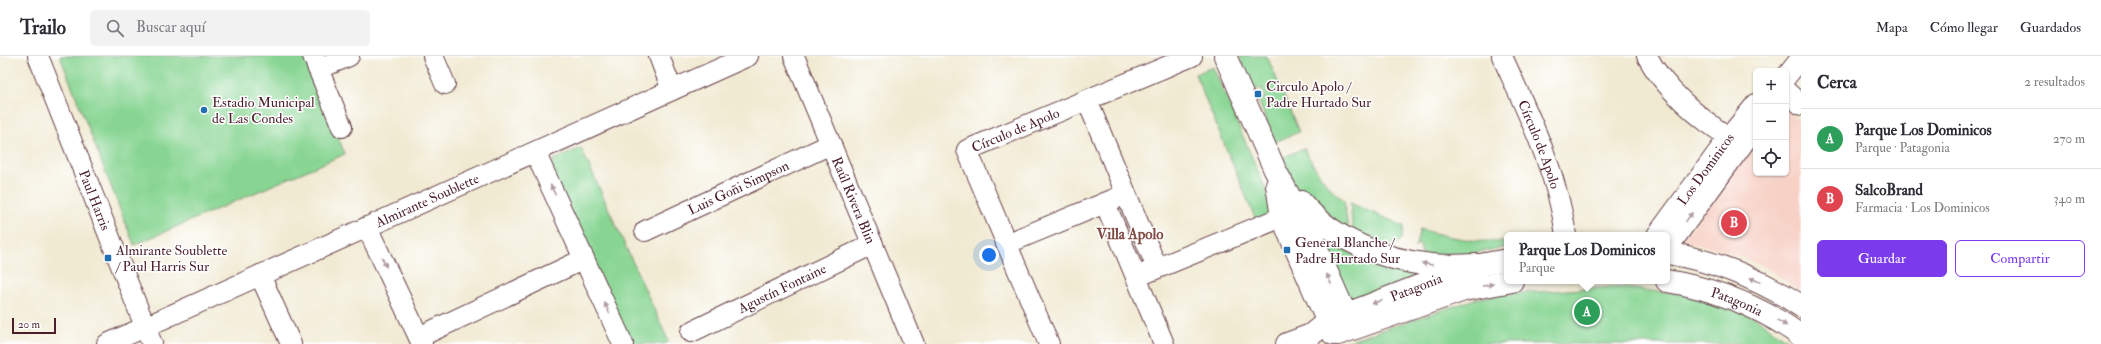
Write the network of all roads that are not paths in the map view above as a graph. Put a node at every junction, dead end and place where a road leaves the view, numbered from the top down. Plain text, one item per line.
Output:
1 (38, 56) edge
2 (349, 56) edge
3 (433, 56) edge
4 (659, 56) edge
5 (748, 56) edge
6 (794, 56) edge
7 (1192, 56) edge
8 (1225, 56) edge
9 (1502, 56) edge
10 (1647, 56) edge
11 (1801, 58) edge
12 (315, 62) edge
13 (1789, 73) edge
14 (445, 84) dead end
15 (672, 90) junction
16 (1789, 94) edge
17 (1087, 100) junction
18 (1801, 105) edge
19 (1753, 108) edge
20 (342, 127) dead end
21 (1753, 130) edge
22 (1729, 137) junction
23 (831, 144) junction
24 (535, 152) junction
25 (1275, 170) junction
26 (1127, 194) junction
27 (1105, 203) junction
28 (1282, 217) junction
29 (367, 227) junction
30 (645, 231) dead end
31 (1565, 232) edge
32 (1659, 232) edge
33 (873, 244) junction
34 (1006, 244) junction
35 (1670, 245) edge
36 (1670, 254) edge
37 (584, 259) junction
38 (1504, 261) edge
39 (1480, 265) junction
40 (1158, 268) junction
41 (260, 275) junction
42 (1136, 277) junction
43 (1504, 282) edge
44 (1670, 282) edge
45 (1801, 306) edge
46 (1340, 325) junction
47 (690, 332) dead end
48 (148, 335) edge
49 (1801, 336) edge
50 (420, 340) edge
51 (107, 344) edge
52 (290, 344) edge
53 (623, 344) edge
54 (914, 344) edge
55 (1049, 344) edge
56 (1164, 344) edge
57 (1287, 344) edge

1 - 48 street, Paul Harris
2 - 12 street
3 - 14 street
4 - 15 street
5 - 15 street, Almirante Soublette
6 - 23 street, Raúl Rivera Blin
7 - 17 street, Círculo de Apolo
8 - 25 main road
9 - 31 street, Círculo de Apolo
10 - 22 street
11 - 13 street
12 - 20 street
15 - 24 street, Almirante Soublette
16 - 18 street
17 - 26 street
17 - 34 street, Círculo de Apolo
19 - 22 street, Los Dominicos
35 -> 21 street, Los Dominicos
22 - 32 street, Los Dominicos
23 - 30 street, Luis Goñi Simpson
23 - 33 street, Raúl Rivera Blin
24 - 29 street, Almirante Soublette
37 -> 24 street
25 - 28 main road
39 -> 25 main road
46 -> 25 main road
26 - 27 street
26 - 40 street
27 - 34 street
27 - 42 street
28 - 40 street
28 - 46 main road
29 - 41 street, Almirante Soublette
29 -> 50 street
33 - 47 street, Agustín Fontaine
33 - 54 street, Raúl Rivera Blin
34 - 55 street, Círculo de Apolo
45 -> 36 main road, Patagonia
37 - 50 street
53 -> 37 street
38 - 39 main road, Patagonia
39 -> 46 main road, Patagonia
40 - 42 street
41 - 48 street, Almirante Soublette
41 - 52 street
42 - 56 street
46 -> 43 main road, Patagonia
44 -> 49 main road, Patagonia
46 - 57 main road
48 - 51 street, Almirante Soublette

